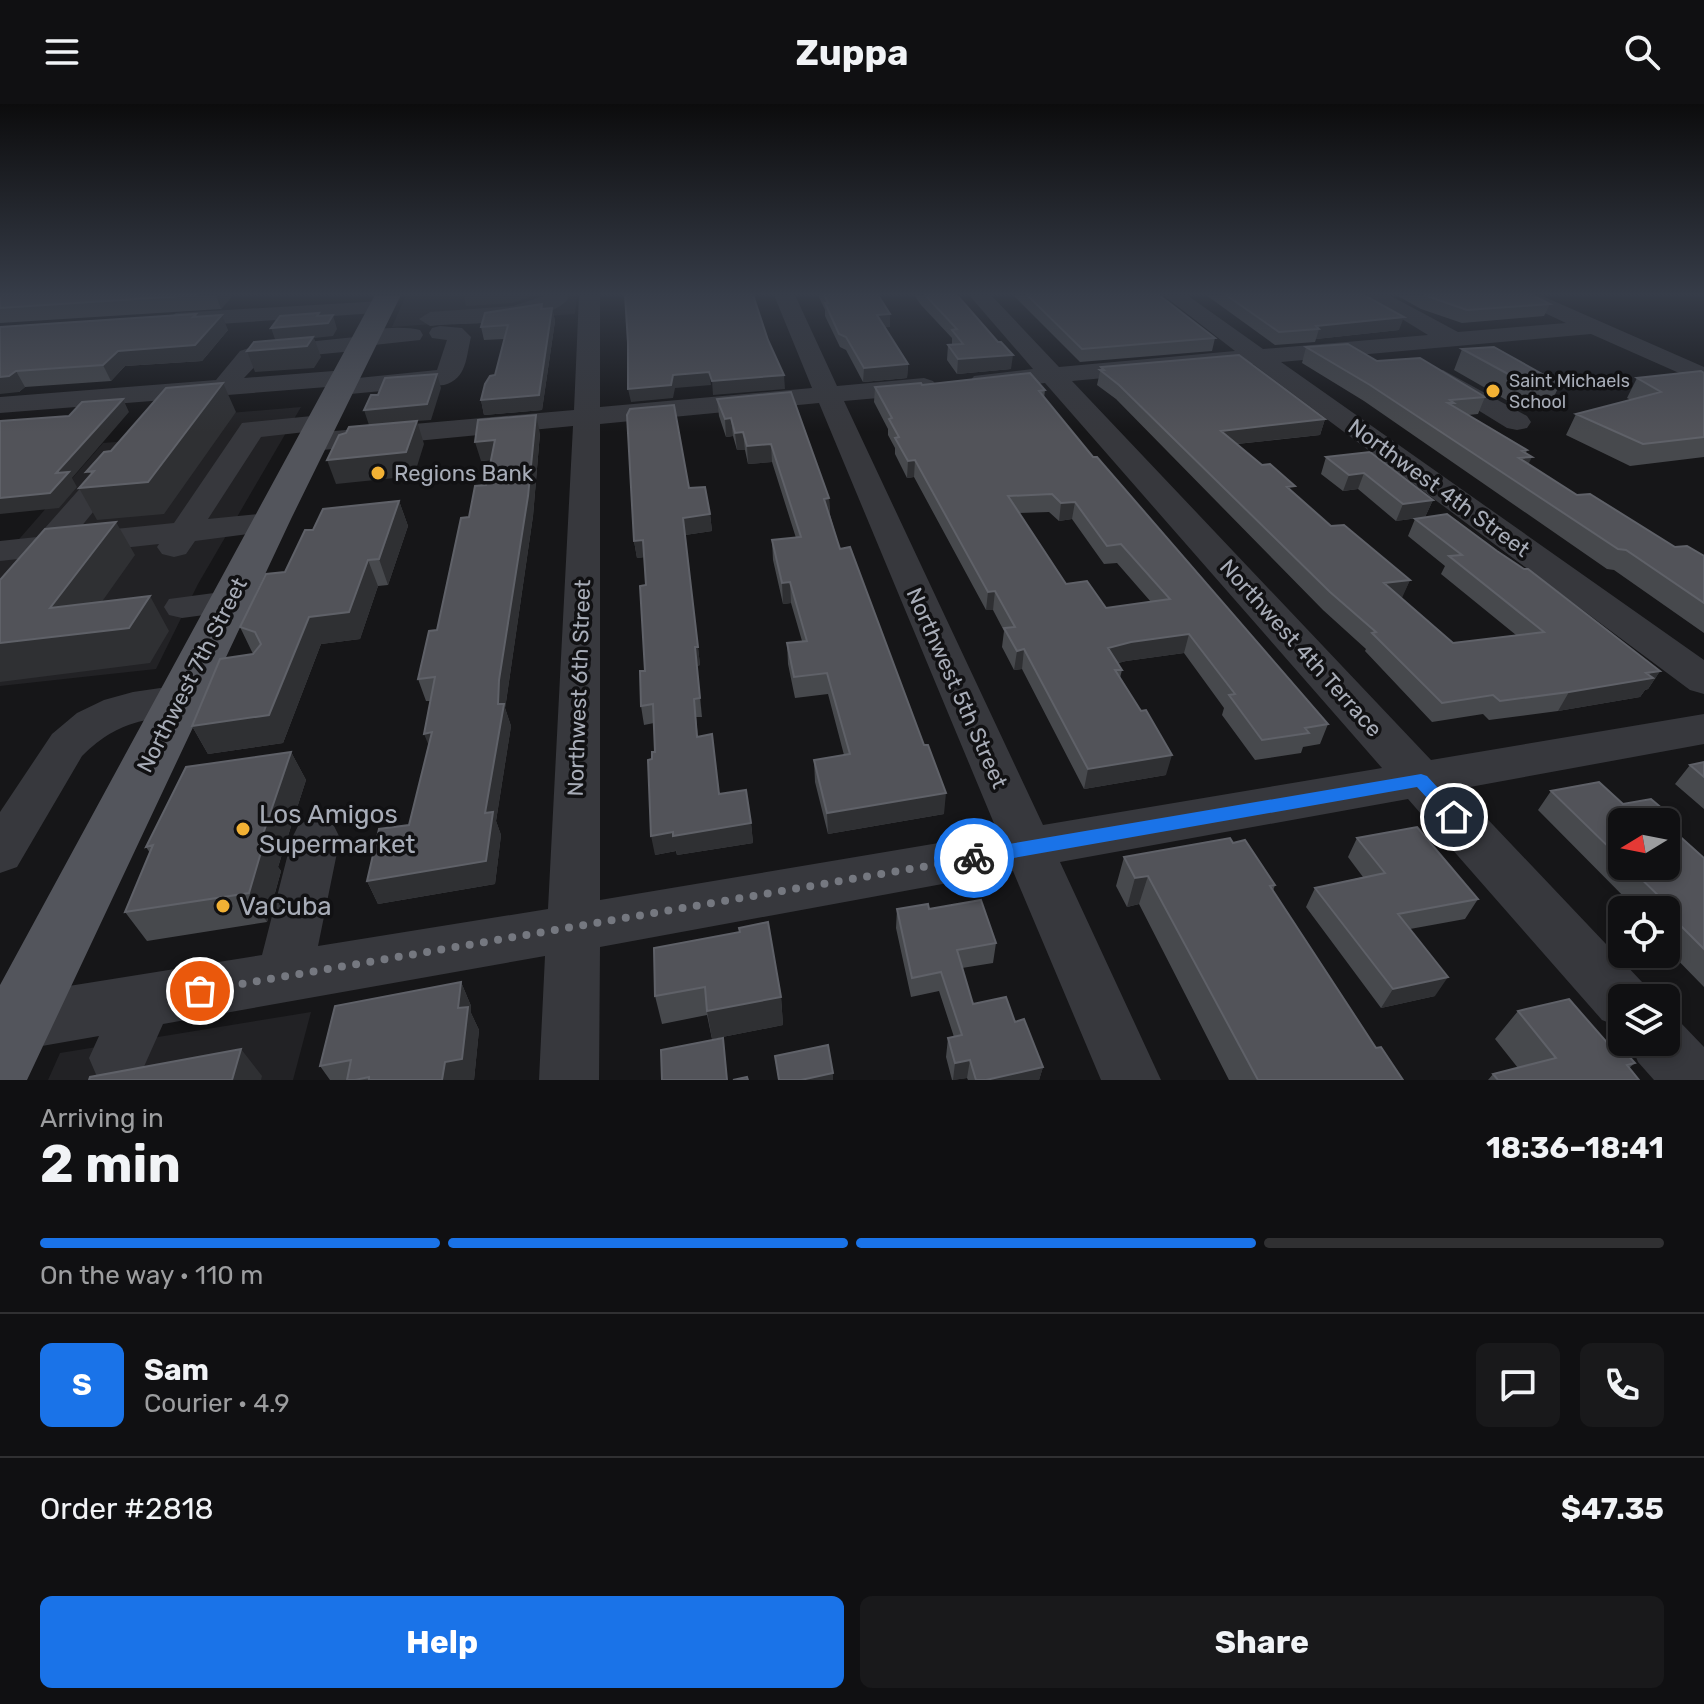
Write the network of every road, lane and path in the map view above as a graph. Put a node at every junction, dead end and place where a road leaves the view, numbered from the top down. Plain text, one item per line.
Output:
1 (391, 341) edge
2 (458, 341) edge
3 (589, 341) edge
4 (804, 341) edge
5 (1021, 341) edge
6 (1236, 341) edge
7 (1436, 341) edge
8 (1601, 341) edge
9 (1613, 341) edge
10 (1397, 344) junction
11 (360, 351) edge
12 (1257, 356) junction
13 (164, 372) dead end
14 (1052, 374) junction
15 (1704, 376) edge
16 (224, 387) junction
17 (1704, 391) edge
18 (144, 394) junction
19 (828, 395) junction
20 (0, 405) edge
21 (587, 416) junction
22 (1517, 422) dead end
23 (136, 441) edge
24 (269, 523) junction
25 (177, 542) junction
26 (47, 546) junction
27 (0, 551) edge
28 (0, 602) edge
29 (229, 602) junction
30 (182, 607) dead end
31 (237, 672) edge
32 (1704, 680) edge
33 (172, 686) junction
34 (1704, 729) edge
35 (1421, 780) junction
36 (316, 838) dead end
37 (1028, 848) junction
38 (0, 853) edge
39 (573, 928) junction
40 (284, 977) junction
41 (1608, 986) edge
42 (144, 1001) junction
43 (12, 1022) edge
44 (1672, 1056) edge
45 (119, 1058) dead end
46 (569, 1080) edge
47 (1131, 1080) edge
48 (1694, 1080) edge

1 - 11 street
2 - 11 street
3 - 21 street, Northwest 6th Street
4 - 19 street, Northwest 5th Street
5 - 14 street, Northwest 4th Terrace
6 - 12 street, Northwest 4th Street
7 - 10 street
8 - 17 street
9 - 15 street
10 - 12 street
10 - 22 street
11 - 16 street
11 - 16 street
11 - 21 street
11 - 24 main road, Northwest 7th Street
11 - 25 street
12 - 14 street
12 - 32 street, Northwest 4th Street
13 - 18 street
14 - 19 street
14 - 35 street, Northwest 4th Terrace
16 - 18 street
18 - 20 street
19 - 21 street
19 - 37 street, Northwest 5th Street
21 - 39 street, Northwest 6th Street
23 - 26 street
24 - 25 street
24 - 29 main road, Northwest 7th Street
25 - 26 street
26 - 27 street
26 - 28 street
29 - 30 street
29 - 33 main road, Northwest 7th Street
31 - 33 street
33 - 38 street
33 - 43 main road, Northwest 7th Street
34 - 35 street
35 - 37 street
35 - 41 street, Northwest 4th Terrace
36 - 40 street
37 - 39 street
37 - 47 street, Northwest 5th Street
39 - 40 street
39 - 46 street, Northwest 6th Street
40 - 42 street
42 - 43 street
42 - 45 street
44 - 48 street

